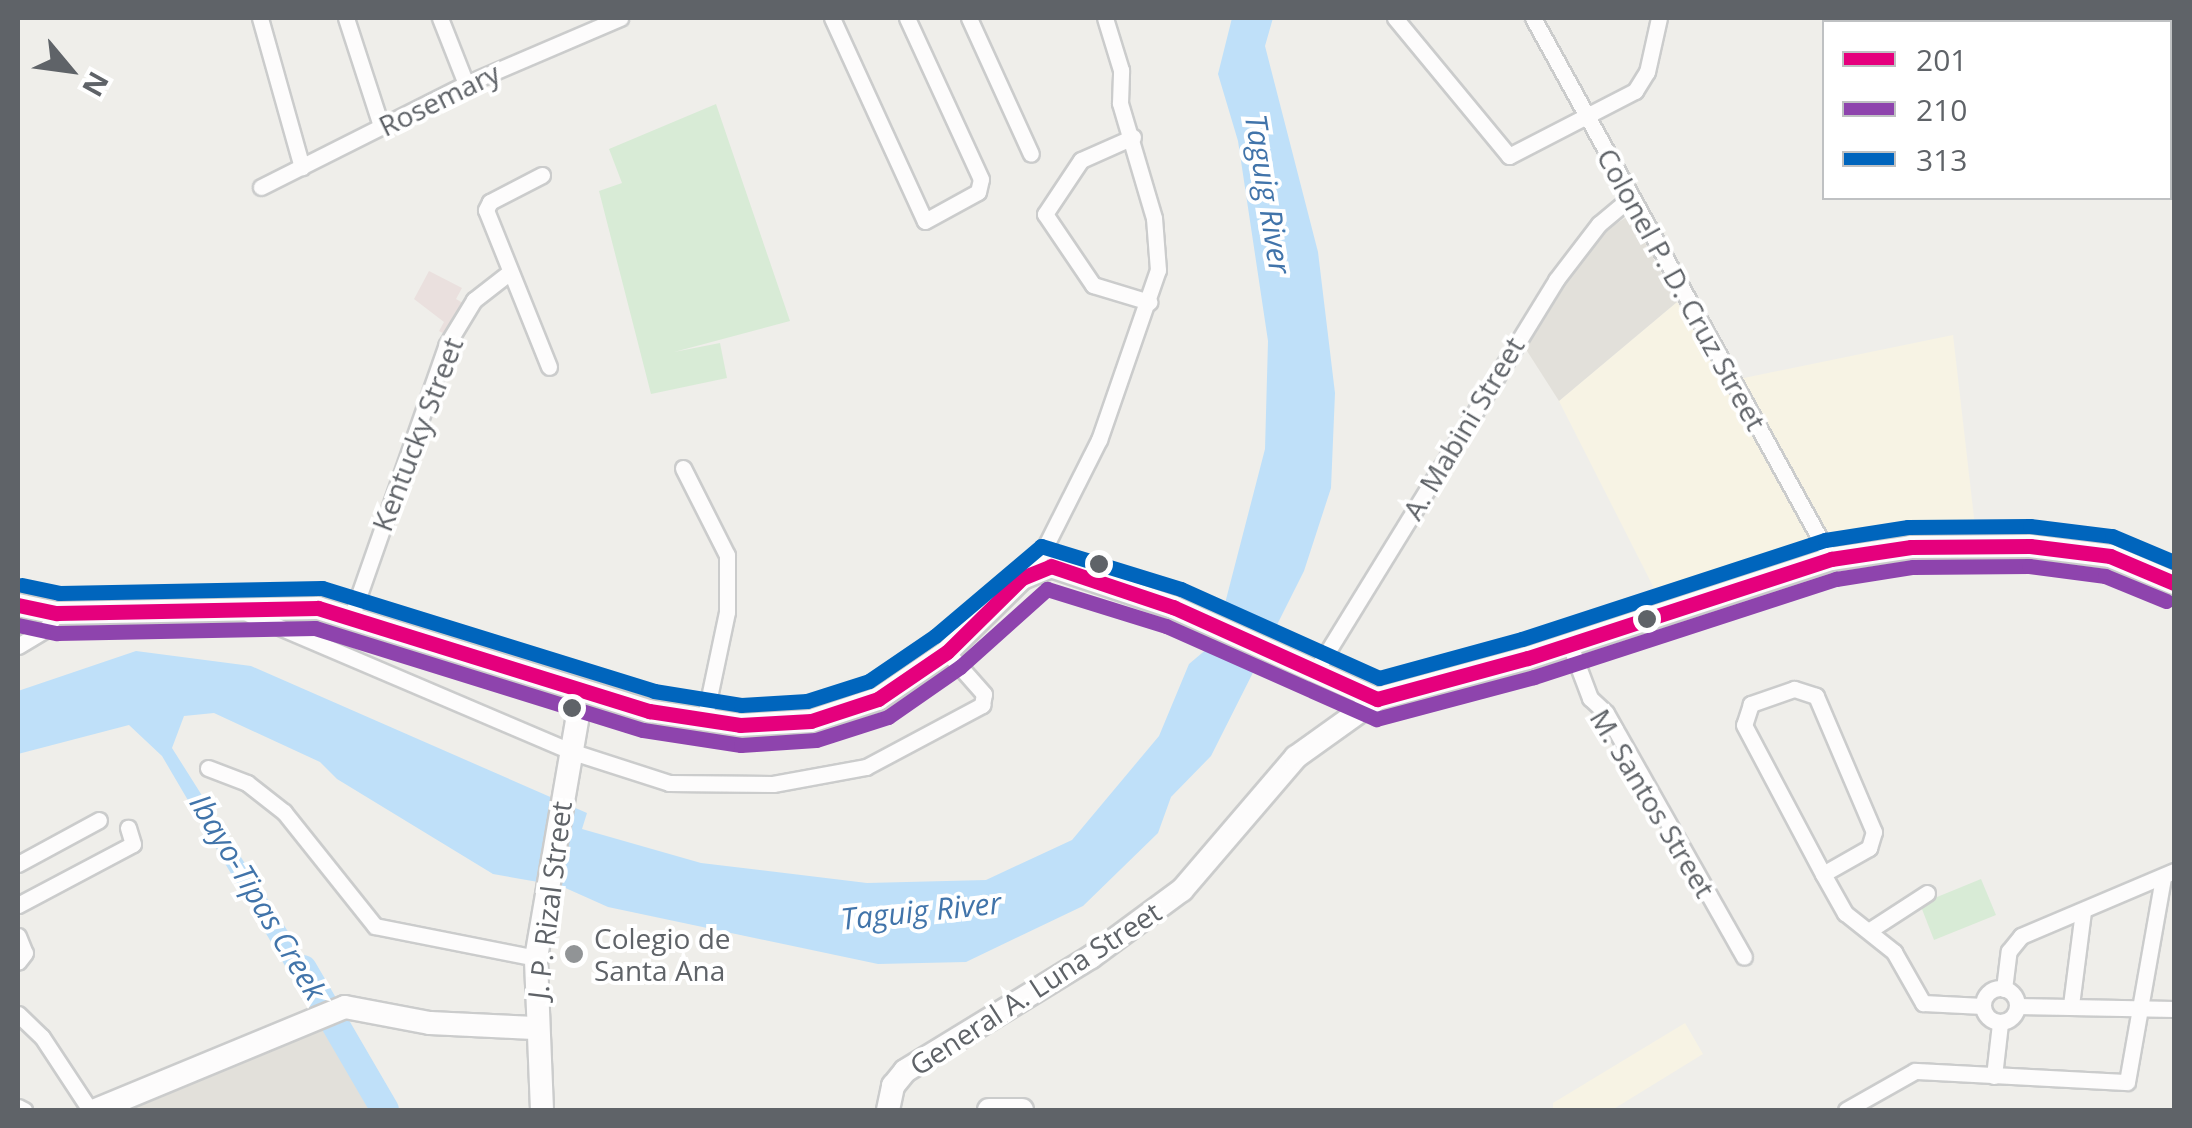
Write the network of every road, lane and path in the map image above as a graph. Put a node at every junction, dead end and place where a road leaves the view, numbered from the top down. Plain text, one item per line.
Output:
1 (260, 18) edge
2 (346, 18) edge
3 (440, 18) edge
4 (620, 18) edge
5 (832, 18) edge
6 (907, 18) edge
7 (969, 18) edge
8 (1106, 18) edge
9 (1394, 18) edge
10 (1533, 18) edge
11 (1659, 18) edge
12 (590, 24) edge
13 (466, 84) junction
14 (1588, 118) junction
15 (381, 126) junction
16 (1132, 137) junction
17 (1030, 154) dead end
18 (302, 167) junction
19 (542, 175) dead end
20 (261, 187) dead end
21 (1630, 199) junction
22 (510, 272) junction
23 (1148, 302) junction
24 (549, 367) dead end
25 (683, 468) dead end
26 (1832, 559) junction
27 (1033, 570) junction
28 (2174, 582) edge
29 (18, 606) edge
30 (57, 613) junction
31 (247, 613) junction
32 (352, 615) junction
33 (1570, 645) junction
34 (18, 646) edge
35 (947, 652) junction
36 (1315, 672) junction
37 (1377, 699) junction
38 (582, 704) junction
39 (704, 721) junction
40 (570, 750) junction
41 (208, 768) dead end
42 (98, 820) dead end
43 (128, 828) dead end
44 (18, 864) edge
45 (1823, 874) junction
46 (2169, 874) edge
47 (1927, 893) dead end
48 (18, 905) edge
49 (2083, 911) junction
50 (1870, 930) junction
51 (18, 936) edge
52 (1744, 956) dead end
53 (536, 958) junction
54 (18, 962) edge
55 (2004, 988) junction
56 (2072, 1005) junction
57 (1982, 1006) junction
58 (2017, 1006) junction
59 (2143, 1012) junction
60 (18, 1014) edge
61 (2172, 1015) edge
62 (2000, 1022) junction
63 (534, 1028) junction
64 (1994, 1076) junction
65 (93, 1110) edge
66 (542, 1110) edge
67 (888, 1110) edge
68 (989, 1110) edge
69 (1022, 1110) edge
70 (1846, 1110) edge

1 - 18 street
2 - 15 street
3 - 13 street
4 - 12 street, Rosemary
5 - 6 street
7 - 17 street
8 - 16 street
9 - 14 street
10 - 14 street, Colonel P. D. Cruz Street
11 - 14 street
12 - 13 street, Rosemary
13 - 15 street, Rosemary
14 - 21 street, Colonel P. D. Cruz Street
15 - 18 street, Rosemary
16 - 23 street
16 - 23 street
18 - 20 street, Rosemary
19 - 22 street
21 - 26 street, Colonel P. D. Cruz Street
21 - 36 street, A. Mabini Street
22 - 24 street
22 - 32 street, Kentucky Street
23 - 27 street
25 - 39 street
26 - 28 main road, General A. Luna Street
26 - 33 main road, General A. Luna Street
27 - 35 main road
27 - 36 main road
29 - 30 main road
30 - 31 main road
30 - 34 street
31 - 32 main road
31 - 40 street
32 - 38 main road
33 - 37 main road, General A. Luna Street
33 - 52 street, M. Santos Street
35 - 39 main road
35 - 40 street
36 - 37 main road
37 - 67 main road, General A. Luna Street
38 - 39 main road
38 - 40 main road, J. P. Rizal Street
40 - 53 main road, J. P. Rizal Street
41 - 53 street
42 - 44 street
43 - 48 street
45 - 45 street
45 - 50 street
46 - 49 street
46 - 59 street
47 - 50 street
49 - 55 street
49 - 56 street
50 - 57 street
51 - 54 street
53 - 63 main road, J. P. Rizal Street
55 - 57 street
55 - 58 street
56 - 58 street
56 - 59 street
57 - 62 street
58 - 62 street
59 - 61 street
59 - 64 street
60 - 65 street
62 - 64 street
63 - 65 main road
63 - 66 main road, J. P. Rizal Street
64 - 70 street
68 - 69 main road

